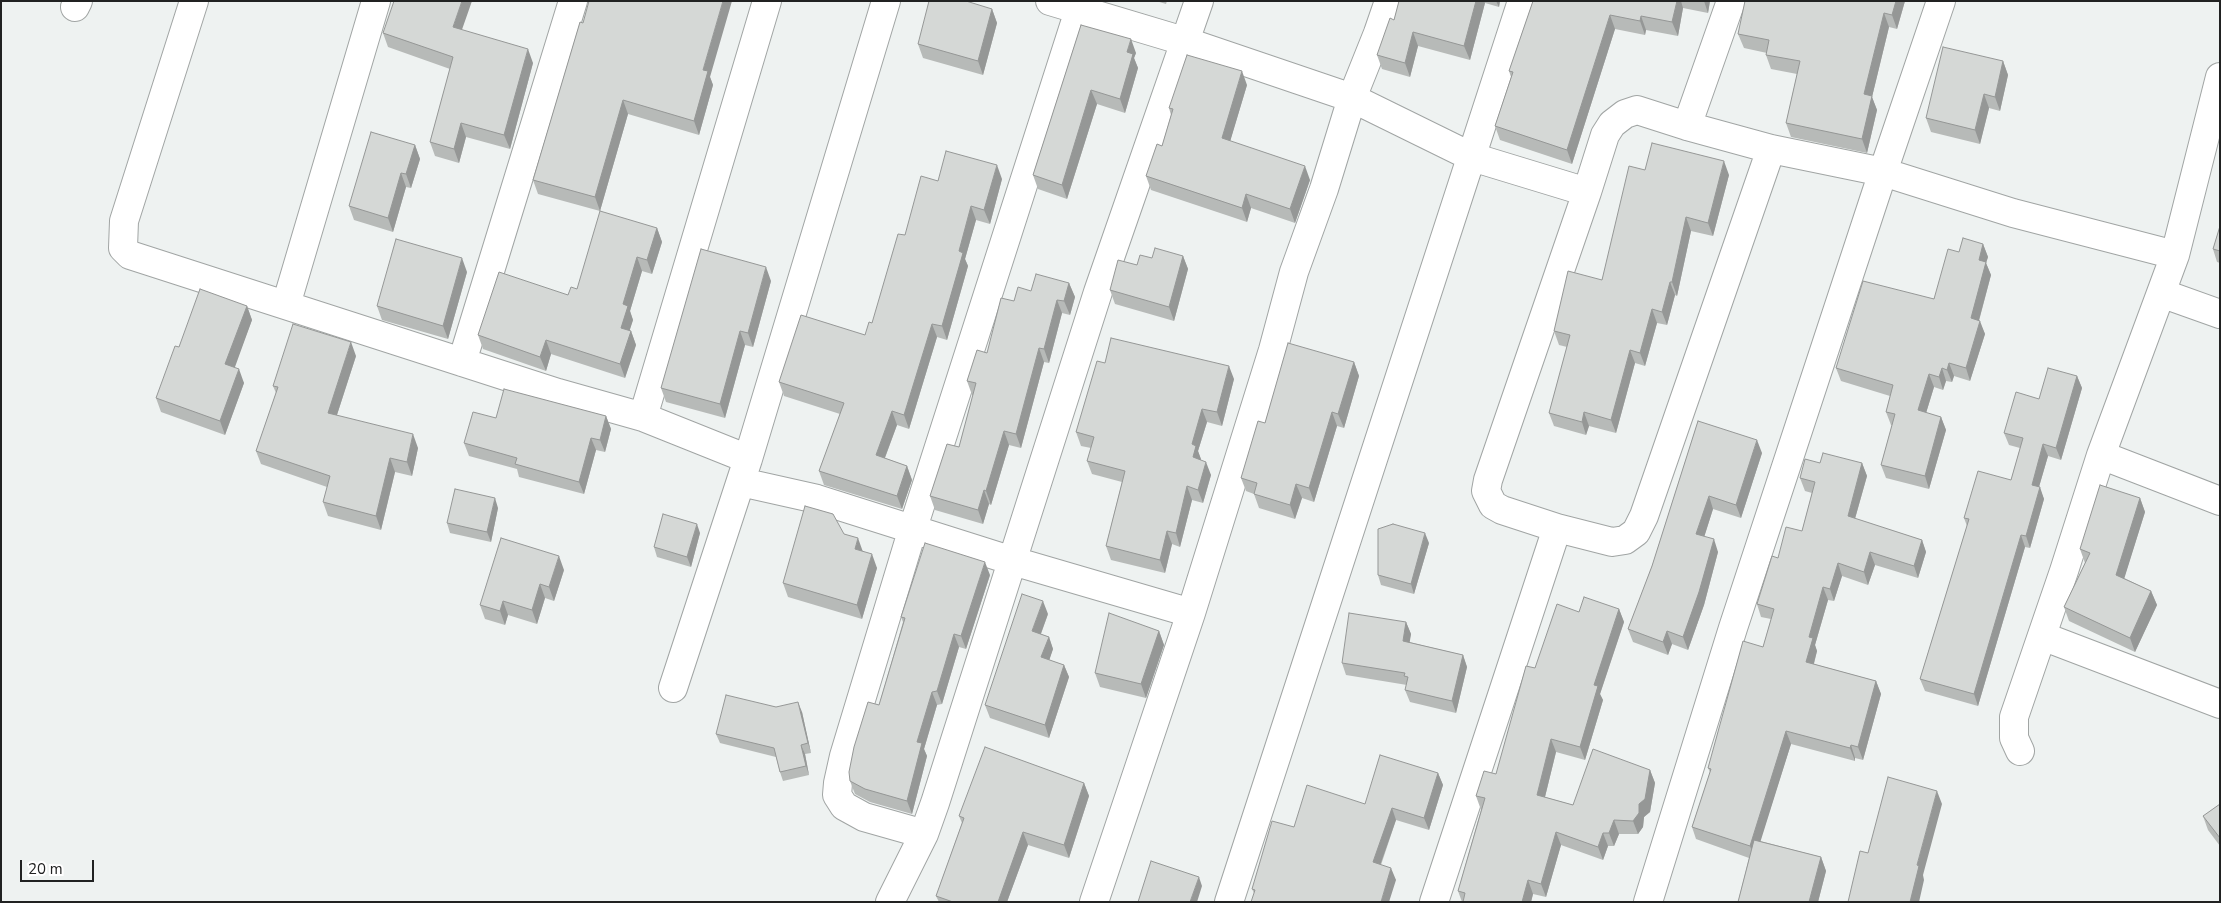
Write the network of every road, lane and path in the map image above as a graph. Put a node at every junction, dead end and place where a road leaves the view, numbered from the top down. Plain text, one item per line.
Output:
1 (194, 1) edge
2 (376, 1) edge
3 (573, 1) edge
4 (767, 1) edge
5 (886, 1) edge
6 (1050, 1) edge
7 (1199, 1) edge
8 (1389, 1) edge
9 (1522, 1) edge
10 (1731, 1) edge
11 (1941, 1) edge
12 (1081, 6) edge
13 (1187, 42) junction
14 (2220, 77) edge
15 (1352, 98) junction
16 (1687, 126) junction
17 (1771, 149) junction
18 (1472, 157) junction
19 (1883, 172) junction
20 (1587, 192) junction
21 (2174, 254) junction
22 (2161, 293) junction
23 (286, 305) junction
24 (2220, 314) edge
25 (462, 362) junction
26 (643, 416) junction
27 (2101, 455) junction
28 (744, 471) junction
29 (2220, 501) edge
30 (914, 528) junction
31 (1556, 528) junction
32 (1013, 561) junction
33 (1191, 613) junction
34 (2042, 636) junction
35 (673, 688) dead end
36 (2220, 704) edge
37 (2020, 752) dead end
38 (924, 834) junction
39 (890, 902) edge
40 (1094, 902) edge
41 (1229, 902) edge
42 (1434, 902) edge
43 (1648, 902) edge

1 - 23 street
2 - 23 street
3 - 25 street
4 - 26 street
5 - 28 street
6 - 12 street
7 - 13 street
8 - 15 street
9 - 18 street
10 - 16 street
11 - 19 street
12 - 13 street
12 - 30 street
13 - 15 street
13 - 32 street
14 - 21 street
15 - 18 street
15 - 33 street
16 - 17 street
16 - 20 street
17 - 19 street
17 - 31 street
18 - 20 street
18 - 41 street
19 - 21 street
19 - 43 street
20 - 31 street
21 - 22 street
22 - 24 street
22 - 27 street
23 - 25 street
25 - 26 street
26 - 28 street
27 - 29 street
27 - 34 street
28 - 30 street
28 - 35 street
30 - 32 street
30 - 38 street
31 - 42 street
32 - 33 street
32 - 38 street
33 - 40 street
34 - 36 street
34 - 37 street
38 - 39 street

